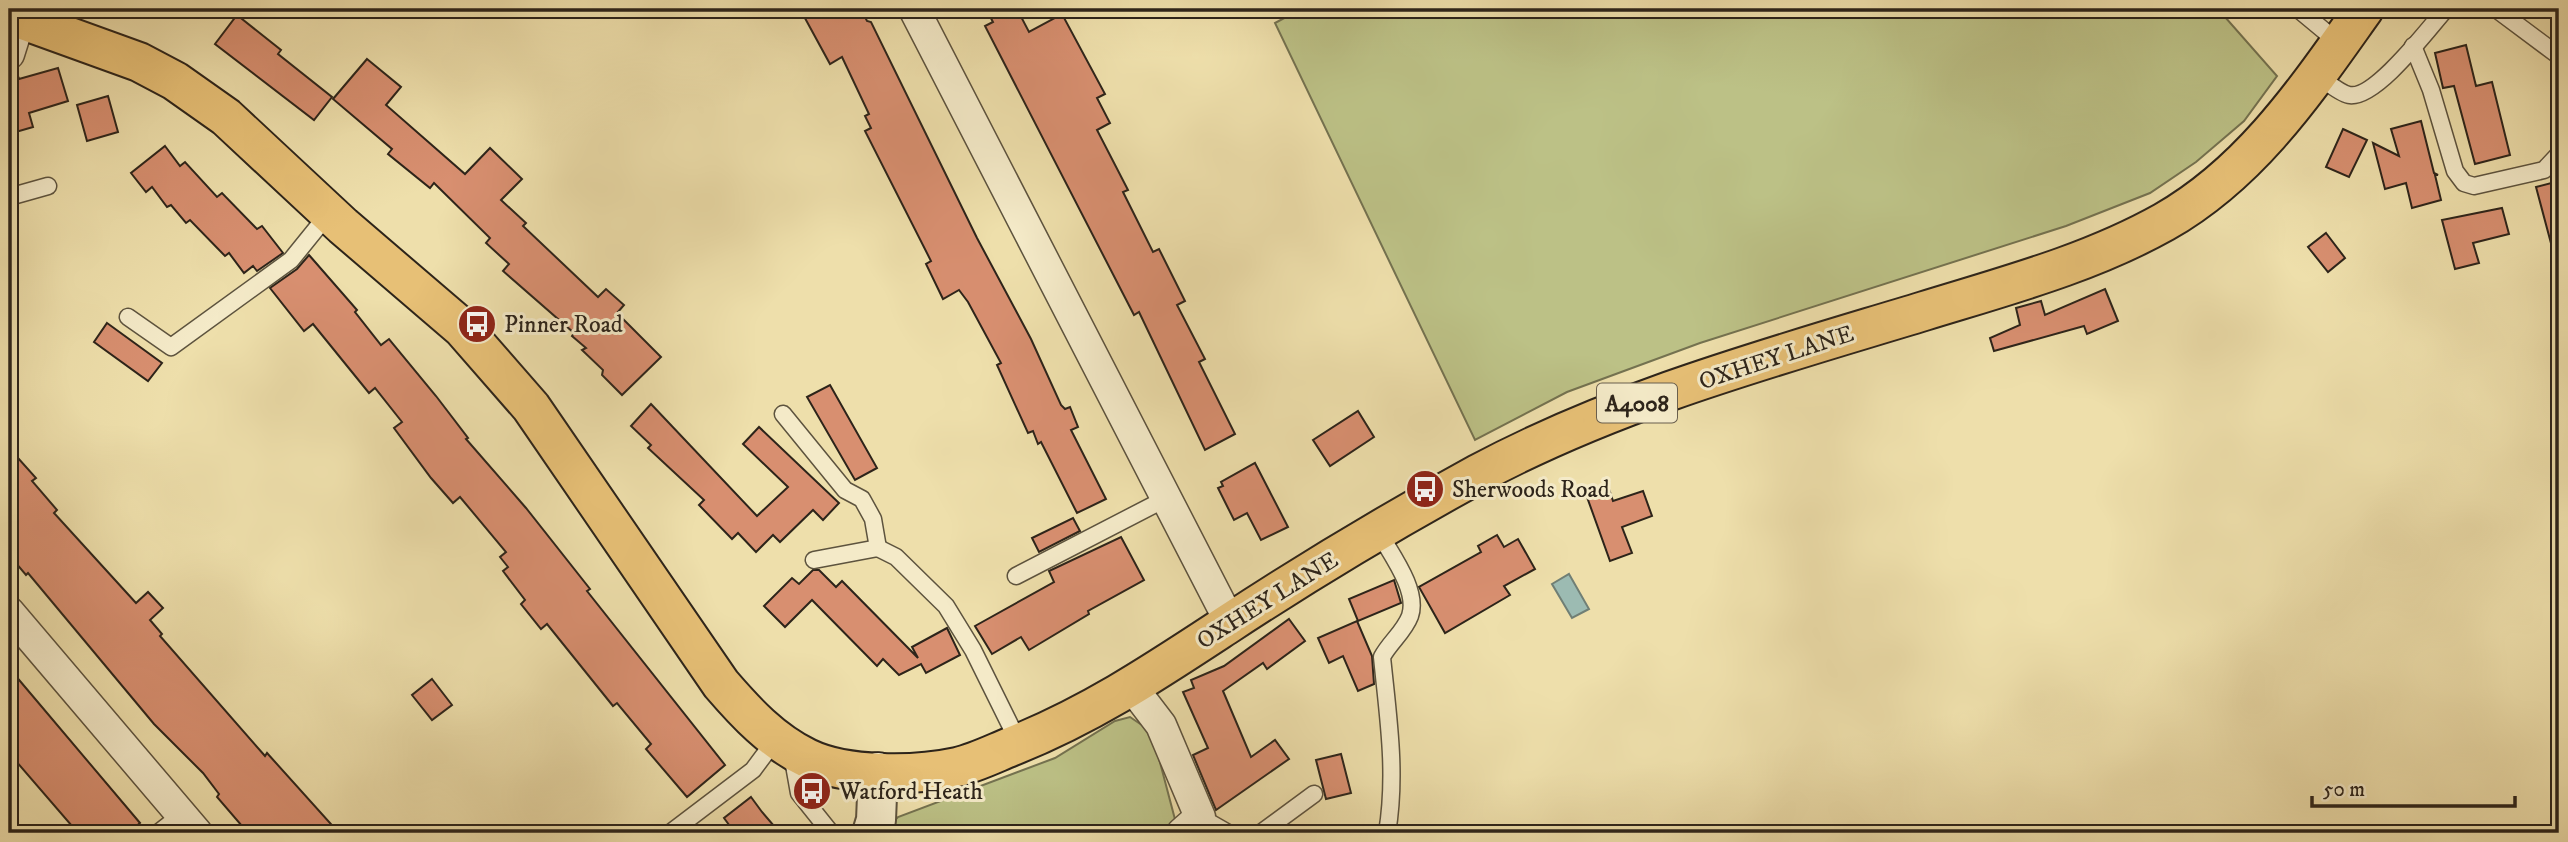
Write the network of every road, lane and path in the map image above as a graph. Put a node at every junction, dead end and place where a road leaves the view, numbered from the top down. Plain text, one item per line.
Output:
1 (914, 9) edge
2 (2298, 9) edge
3 (2364, 9) edge
4 (2451, 9) edge
5 (2496, 9) edge
6 (13, 29) edge
7 (2339, 44) junction
8 (2413, 46) junction
9 (2559, 56) edge
10 (2317, 75) junction
11 (2559, 153) edge
12 (48, 186) dead end
13 (9, 197) edge
14 (329, 213) junction
15 (128, 317) dead end
16 (783, 414) dead end
17 (1166, 499) junction
18 (1378, 531) junction
19 (878, 548) junction
20 (814, 560) dead end
21 (1016, 576) dead end
22 (9, 612) edge
23 (1230, 622) junction
24 (1132, 687) junction
25 (1019, 743) junction
26 (784, 744) junction
27 (878, 772) junction
28 (1314, 794) dead end
29 (1191, 825) edge
30 (179, 827) edge
31 (670, 833) edge
32 (831, 833) edge
33 (872, 833) edge
34 (1228, 833) edge
35 (1261, 833) edge
36 (1387, 833) edge

1 - 17 street
2 - 7 lane
3 - 7 main road, OXHEY LANE / A4008
4 - 8 lane
5 - 9 lane
6 - 14 main road, A4008
7 - 10 main road, OXHEY LANE / A4008
8 - 10 lane
8 - 11 lane
10 - 18 main road, OXHEY LANE / A4008
12 - 13 lane
14 - 15 lane
14 - 26 main road, A4008
16 - 19 lane
17 - 21 lane
17 - 23 street
18 - 23 main road, OXHEY LANE / A4008
18 - 36 lane
19 - 20 lane
19 - 25 lane
22 - 30 street
23 - 24 main road, OXHEY LANE / A4008
24 - 25 main road, OXHEY LANE / A4008
24 - 29 street
25 - 27 main road, OXHEY LANE / A4008
26 - 27 main road, A4008
26 - 31 lane
26 - 32 lane
27 - 33 street
28 - 35 lane
29 - 34 lane

